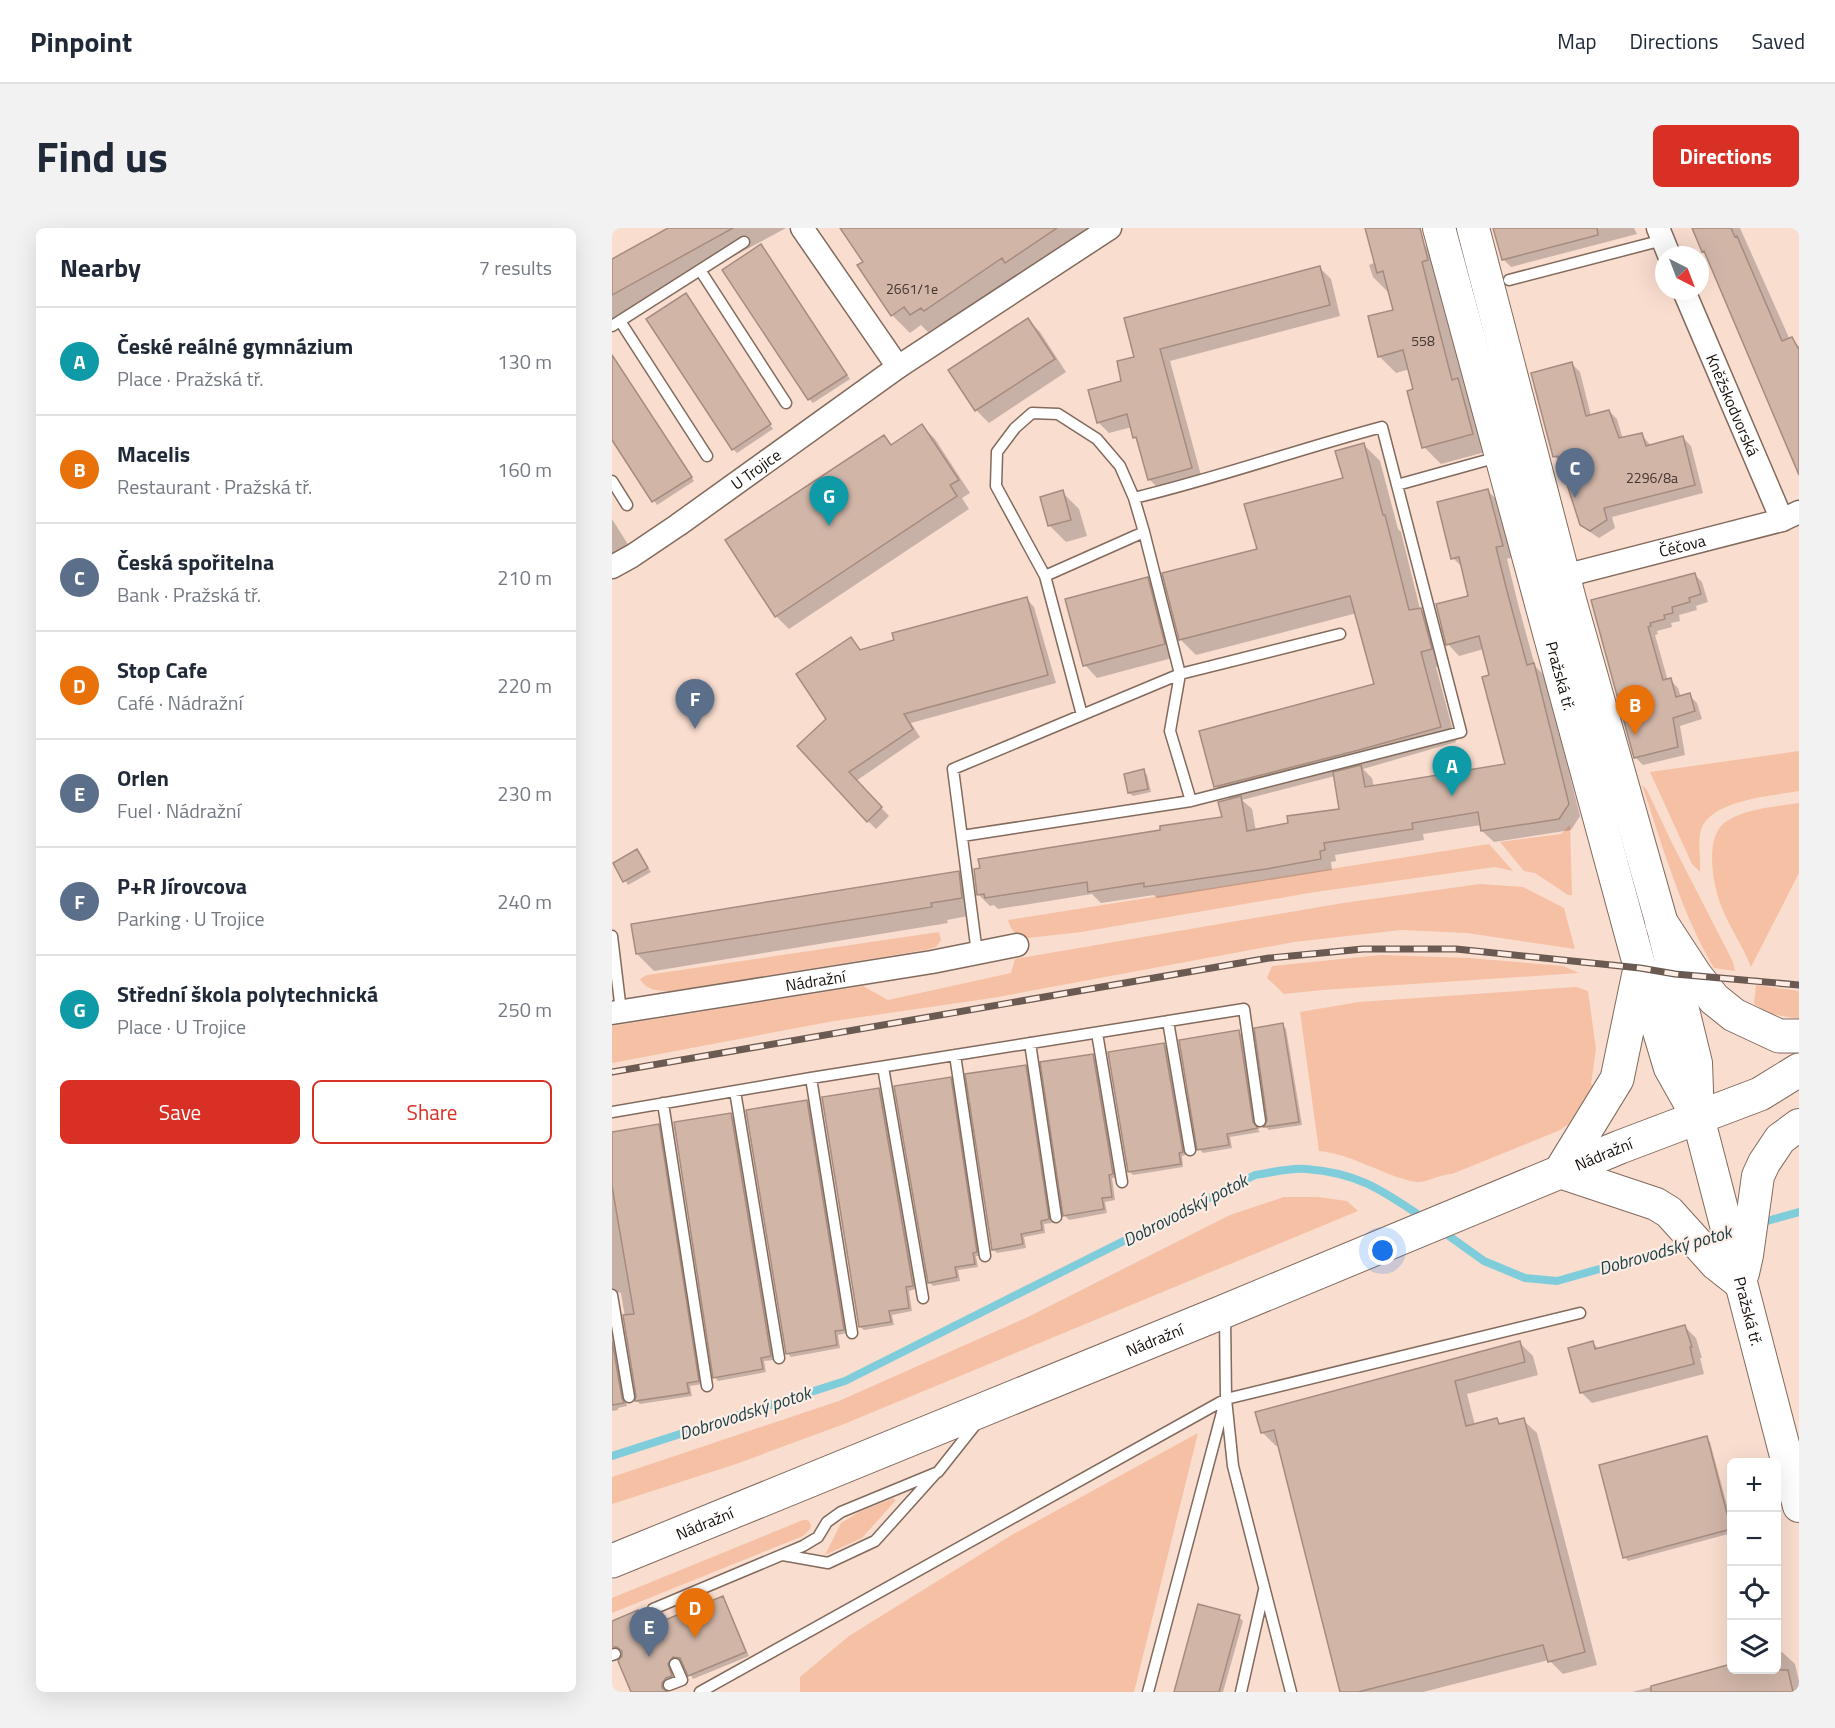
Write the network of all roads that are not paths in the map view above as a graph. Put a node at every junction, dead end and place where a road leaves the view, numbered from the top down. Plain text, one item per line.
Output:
1 (802, 228) edge
2 (1110, 228) edge
3 (1440, 228) edge
4 (1473, 228) edge
5 (1663, 241) edge
6 (744, 242) dead end
7 (700, 270) junction
8 (1509, 280) dead end
9 (1688, 300) edge
10 (616, 323) edge
11 (898, 368) junction
12 (786, 403) dead end
13 (707, 456) dead end
14 (1501, 456) junction
15 (612, 481) edge
16 (1397, 485) junction
17 (1134, 498) junction
18 (627, 505) dead end
19 (1790, 516) edge
20 (1144, 532) junction
21 (612, 567) edge
22 (1045, 576) junction
23 (1564, 576) junction
24 (1340, 634) dead end
25 (1180, 674) junction
26 (1082, 715) junction
27 (1191, 801) junction
28 (962, 836) junction
29 (1662, 924) junction
30 (612, 936) edge
31 (1017, 945) dead end
32 (977, 953) junction
33 (1640, 968) junction
34 (617, 1012) edge
35 (1168, 1022) junction
36 (1097, 1033) junction
37 (1799, 1036) edge
38 (1030, 1044) junction
39 (955, 1055) junction
40 (883, 1067) junction
41 (1799, 1070) edge
42 (811, 1078) junction
43 (735, 1091) junction
44 (1799, 1093) edge
45 (1760, 1094) junction
46 (663, 1103) junction
47 (612, 1112) edge
48 (1698, 1117) junction
49 (1260, 1121) dead end
50 (1799, 1125) edge
51 (1190, 1150) dead end
52 (1560, 1172) junction
53 (1122, 1182) dead end
54 (1056, 1217) dead end
55 (985, 1256) dead end
56 (1734, 1265) junction
57 (612, 1295) edge
58 (923, 1298) dead end
59 (1225, 1311) junction
60 (1581, 1313) dead end
61 (852, 1333) dead end
62 (779, 1358) dead end
63 (707, 1386) dead end
64 (629, 1397) dead end
65 (1226, 1399) junction
66 (989, 1407) junction
67 (938, 1472) junction
68 (1799, 1506) edge
69 (783, 1555) junction
70 (612, 1561) edge
71 (1265, 1586) junction
72 (658, 1622) dead end
73 (675, 1664) dead end
74 (669, 1685) dead end
75 (700, 1692) edge
76 (1148, 1692) edge
77 (1241, 1692) edge
78 (1291, 1692) edge

1 - 11 street
2 - 11 street, U Trojice
3 - 14 street, Pražská tř.
4 - 23 street, Pražská tř.
5 - 8 lane
6 - 7 lane
7 - 10 lane
7 - 12 lane
9 - 19 street, Kněžskodvorská
10 - 13 lane
11 - 21 street, U Trojice
14 - 16 lane
14 - 33 street, Pražská tř.
15 - 18 lane
16 - 17 lane
16 - 27 lane
17 - 20 lane
17 - 22 lane
19 - 23 street, Čéčova
20 - 22 lane
20 - 25 lane
22 - 26 lane
23 - 29 street, Pražská tř.
24 - 25 lane
25 - 26 lane
25 - 27 lane
26 - 28 lane
27 - 28 lane
28 - 32 lane
29 - 37 main road
29 - 48 street, Pražská tř.
30 - 34 lane
31 - 32 street, Nádražní
32 - 34 street, Nádražní
33 - 48 street, Pražská tř.
33 - 52 main road
35 - 36 lane
35 - 49 lane
35 - 51 lane
36 - 38 lane
36 - 53 lane
38 - 39 lane
38 - 54 lane
39 - 40 lane
39 - 55 lane
40 - 42 lane
40 - 58 lane
41 - 45 main road
42 - 43 lane
42 - 61 lane
43 - 46 lane
43 - 62 lane
44 - 45 main road
45 - 48 main road, Nádražní
46 - 47 lane
46 - 63 lane
48 - 52 main road, Nádražní
48 - 56 street, Pražská tř.
50 - 56 street
52 - 56 street
52 - 59 main road, Nádražní
56 - 68 street, Pražská tř.
57 - 64 lane
59 - 65 lane
59 - 66 main road, Nádražní
60 - 65 lane
65 - 71 lane
65 - 75 lane
65 - 76 lane
66 - 67 lane
66 - 70 main road, Nádražní
67 - 69 lane
67 - 69 lane
69 - 72 lane
71 - 77 lane
71 - 78 lane
73 - 74 lane

